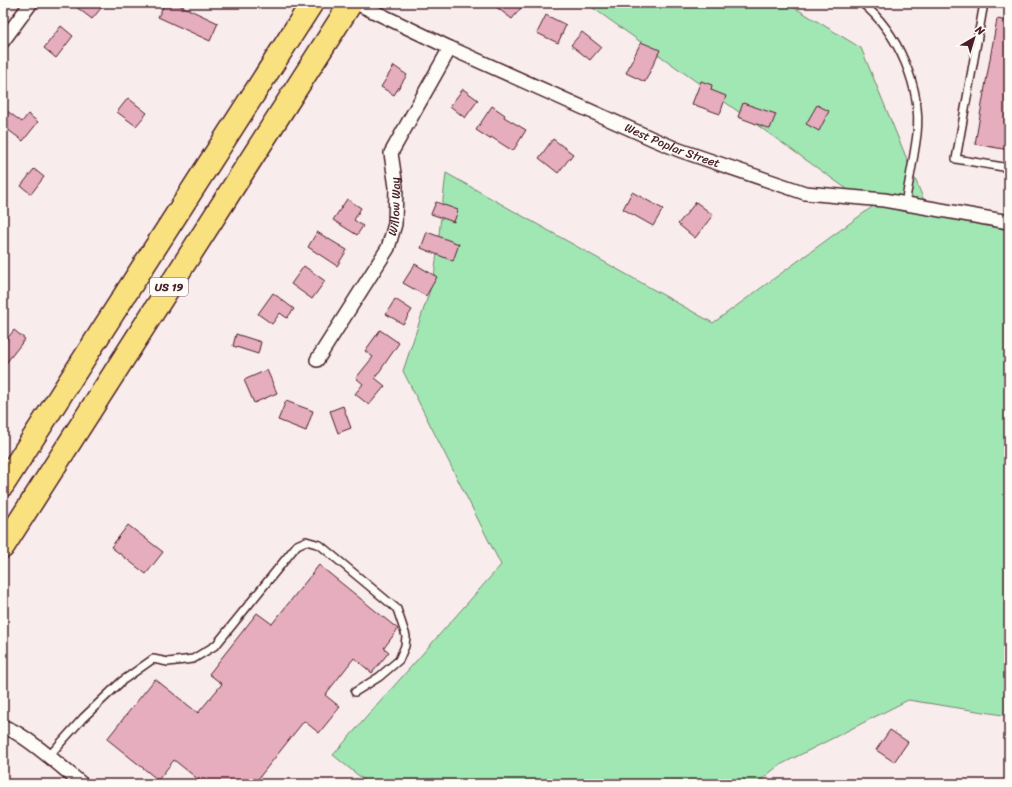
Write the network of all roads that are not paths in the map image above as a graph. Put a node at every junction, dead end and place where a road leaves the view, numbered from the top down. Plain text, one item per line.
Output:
1 (31, 3) edge
2 (351, 3) edge
3 (356, 3) edge
4 (862, 3) edge
5 (984, 3) edge
6 (309, 8) edge
7 (3, 41) edge
8 (450, 48) junction
9 (1009, 168) edge
10 (905, 204) junction
11 (1009, 222) edge
12 (317, 360) dead end
13 (3, 485) edge
14 (3, 547) edge
15 (355, 692) dead end
16 (3, 727) edge
17 (48, 757) junction
18 (82, 784) edge

1 - 7 street
2 - 14 highway, US 19
3 - 8 street, West Poplar Street
4 - 10 lane
5 - 9 lane
6 - 13 highway, US 19
8 - 10 street, West Poplar Street
8 - 12 street, Willow Way
10 - 11 street, West Poplar Street
15 - 17 lane
16 - 17 street
17 - 18 street

